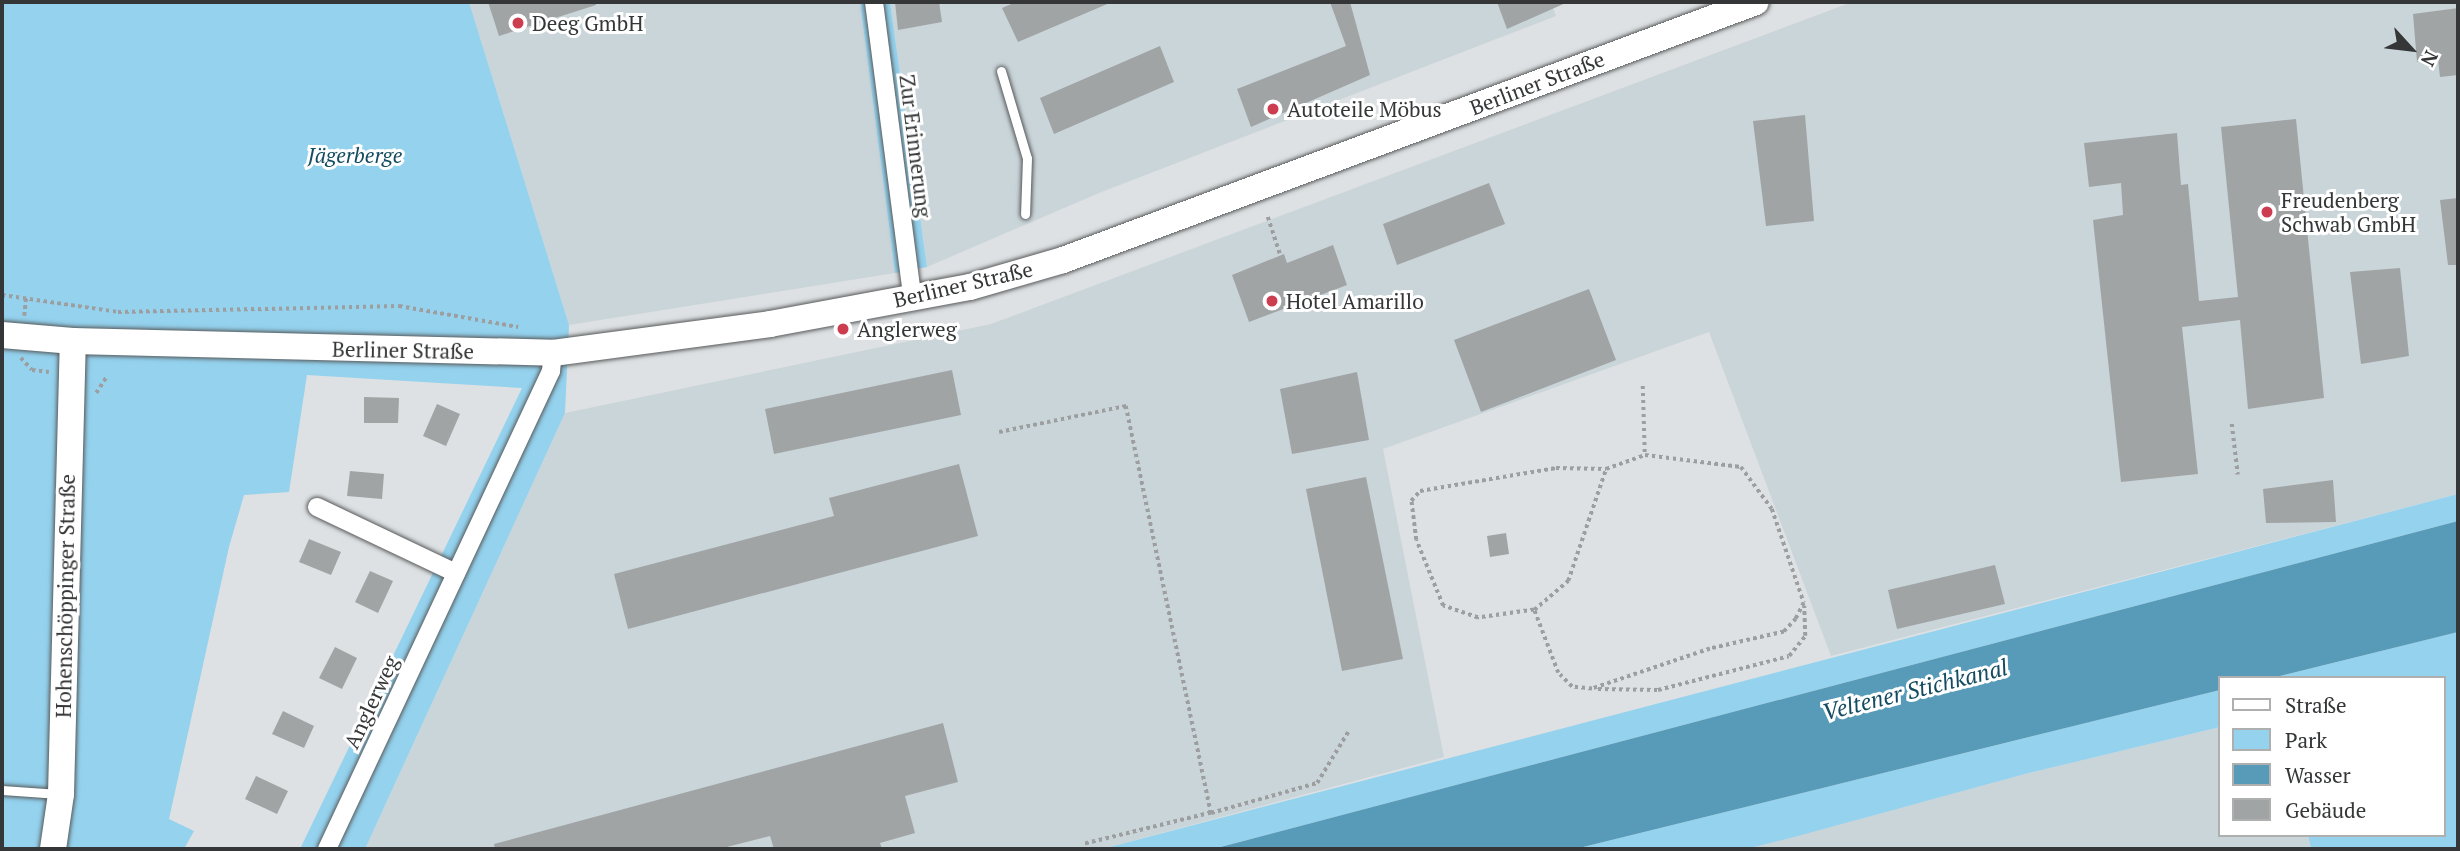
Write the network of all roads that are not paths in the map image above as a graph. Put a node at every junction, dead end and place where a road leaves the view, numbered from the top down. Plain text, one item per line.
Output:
1 (874, 2) edge
2 (1756, 2) edge
3 (1001, 71) dead end
4 (1025, 214) dead end
5 (912, 296) junction
6 (2, 335) edge
7 (73, 341) junction
8 (552, 353) junction
9 (317, 507) dead end
10 (456, 573) junction
11 (2, 790) edge
12 (61, 794) junction
13 (53, 849) edge
14 (327, 849) edge

1 - 5 street, Zur Erinnerung
2 - 5 main road, Berliner Straße
3 - 4 lane
5 - 8 main road, Berliner Straße
6 - 7 main road, Berliner Straße
7 - 8 main road, Berliner Straße
7 - 12 main road, Hohenschöppinger Straße
8 - 10 street, Anglerweg
9 - 10 street
10 - 14 street, Anglerweg
11 - 12 lane
12 - 13 main road, Hohenschöppinger Straße

